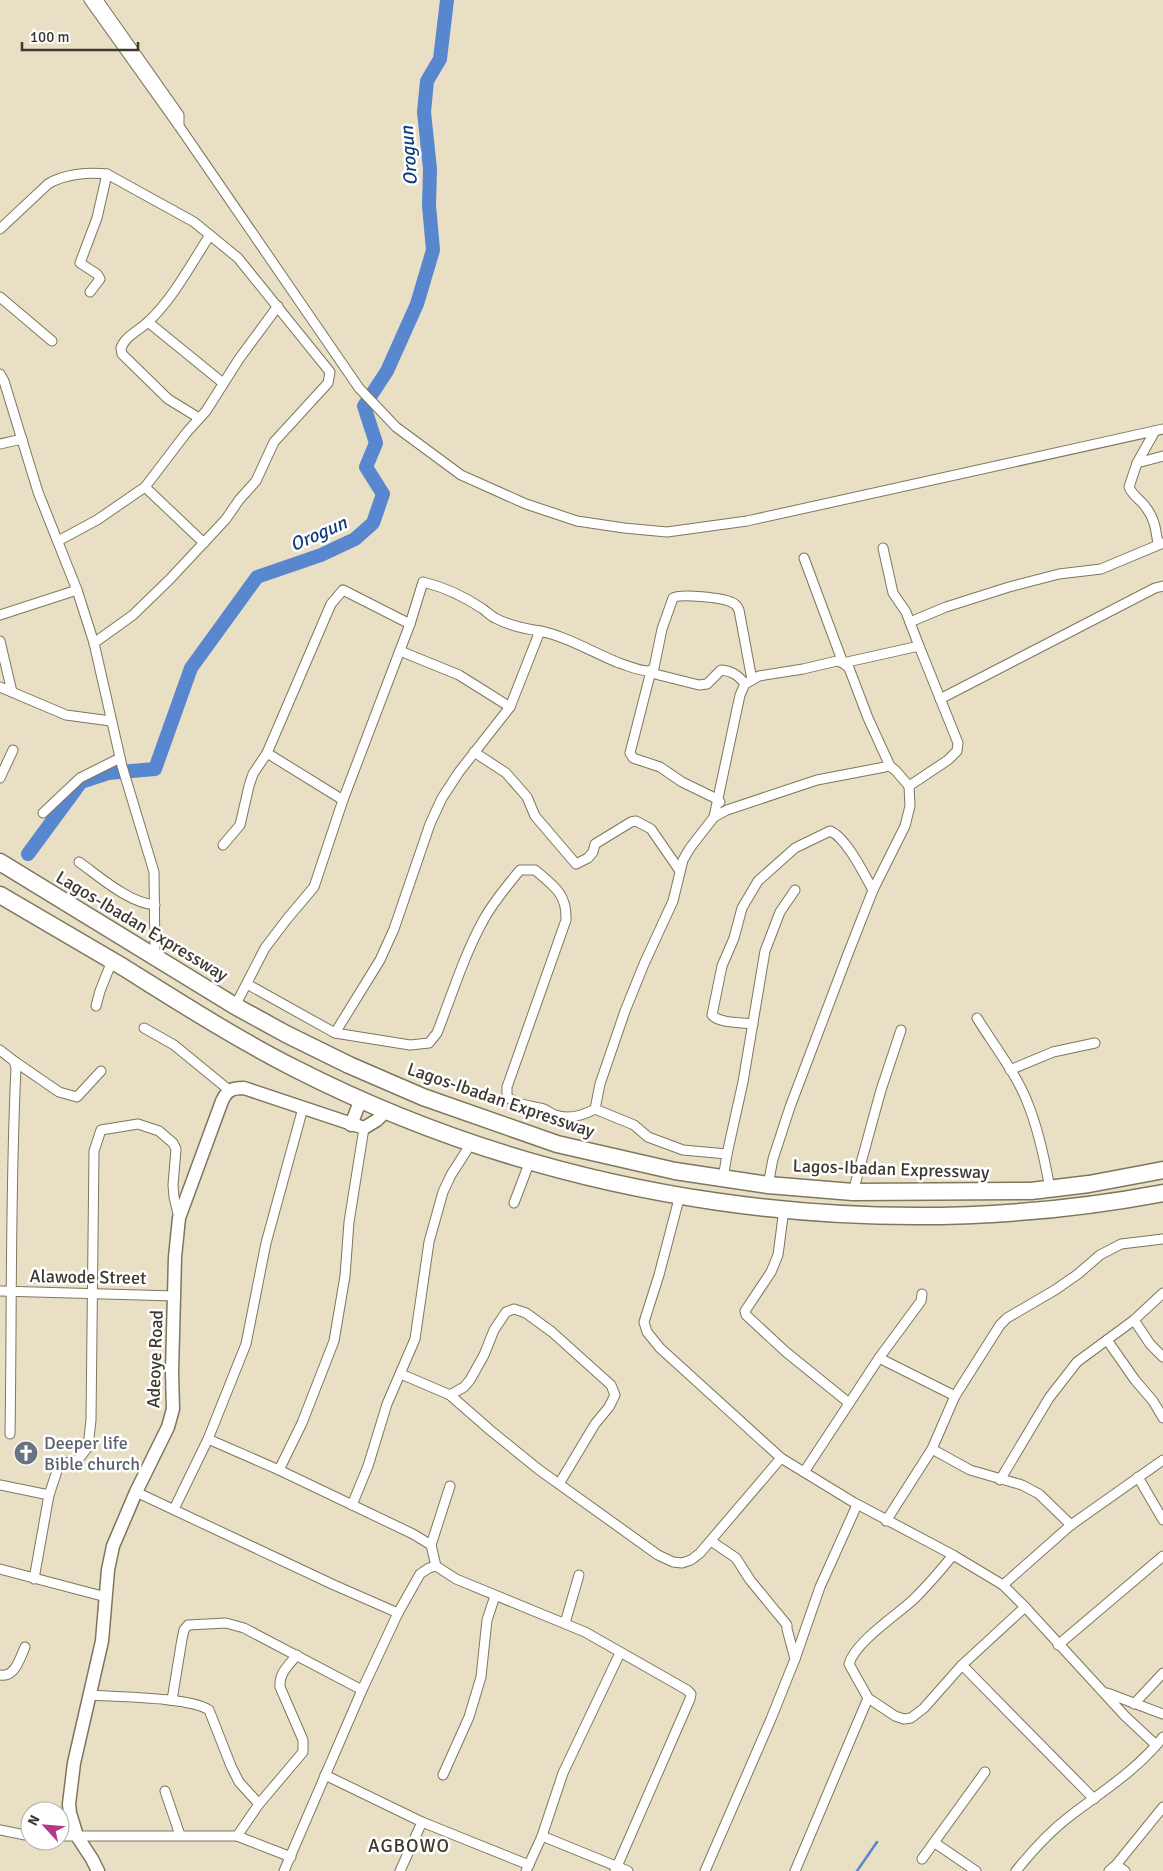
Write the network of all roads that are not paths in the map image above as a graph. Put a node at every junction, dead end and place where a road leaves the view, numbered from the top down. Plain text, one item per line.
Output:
1 (89, 0) edge
2 (98, 0) edge
3 (179, 126) junction
4 (106, 174) junction
5 (0, 229) edge
6 (210, 235) junction
7 (90, 292) dead end
8 (0, 297) edge
9 (278, 306) junction
10 (148, 322) junction
11 (52, 341) dead end
12 (0, 374) edge
13 (223, 383) junction
14 (199, 418) junction
15 (1159, 430) edge
16 (22, 439) junction
17 (0, 444) edge
18 (1163, 456) edge
19 (1138, 463) junction
20 (146, 487) junction
21 (58, 541) junction
22 (204, 543) junction
23 (1160, 544) edge
24 (883, 548) dead end
25 (804, 558) dead end
26 (1163, 586) edge
27 (77, 590) junction
28 (0, 615) edge
29 (910, 622) junction
30 (410, 624) junction
31 (540, 631) junction
32 (0, 641) edge
33 (94, 642) junction
34 (919, 646) junction
35 (400, 650) junction
36 (843, 663) junction
37 (651, 672) junction
38 (748, 682) junction
39 (0, 687) edge
40 (12, 692) junction
41 (940, 698) junction
42 (510, 707) junction
43 (111, 721) junction
44 (13, 750) dead end
45 (474, 752) junction
46 (267, 753) junction
47 (121, 762) junction
48 (890, 766) junction
49 (0, 778) edge
50 (909, 786) junction
51 (717, 799) junction
52 (343, 800) junction
53 (727, 810) junction
54 (43, 813) dead end
55 (714, 816) junction
56 (223, 845) dead end
57 (0, 862) edge
58 (79, 862) dead end
59 (680, 871) junction
60 (795, 890) dead end
61 (873, 890) junction
62 (0, 895) edge
63 (155, 905) junction
64 (155, 957) junction
65 (112, 961) junction
66 (247, 984) junction
67 (96, 1006) dead end
68 (235, 1006) junction
69 (977, 1018) dead end
70 (753, 1024) junction
71 (144, 1028) dead end
72 (901, 1030) dead end
73 (336, 1033) junction
74 (1095, 1043) dead end
75 (0, 1050) edge
76 (14, 1061) junction
77 (1010, 1070) junction
78 (101, 1071) dead end
79 (229, 1090) junction
80 (361, 1099) junction
81 (303, 1108) junction
82 (595, 1109) junction
83 (387, 1110) junction
84 (358, 1126) junction
85 (472, 1142) junction
86 (726, 1154) junction
87 (530, 1161) junction
88 (1163, 1170) edge
89 (723, 1179) junction
90 (768, 1184) junction
91 (1050, 1189) junction
92 (853, 1192) junction
93 (1163, 1194) edge
94 (680, 1195) junction
95 (514, 1203) dead end
96 (784, 1209) junction
97 (179, 1218) junction
98 (1163, 1238) edge
99 (0, 1291) edge
100 (12, 1292) junction
101 (1163, 1292) edge
102 (92, 1293) junction
103 (922, 1294) dead end
104 (175, 1296) junction
105 (1134, 1320) junction
106 (1107, 1340) junction
107 (1163, 1357) edge
108 (879, 1358) junction
109 (401, 1374) junction
110 (450, 1395) junction
111 (955, 1396) junction
112 (849, 1403) junction
113 (1163, 1418) edge
114 (10, 1434) dead end
115 (208, 1439) junction
116 (932, 1449) junction
117 (781, 1458) junction
118 (1163, 1460) edge
119 (279, 1470) junction
120 (804, 1472) junction
121 (1138, 1477) junction
122 (1000, 1480) junction
123 (559, 1484) junction
124 (0, 1485) edge
125 (450, 1486) dead end
126 (136, 1492) junction
127 (49, 1495) junction
128 (352, 1505) junction
129 (857, 1505) junction
130 (174, 1509) junction
131 (1163, 1520) edge
132 (886, 1521) junction
133 (1071, 1525) junction
134 (711, 1541) junction
135 (431, 1545) junction
136 (953, 1555) junction
137 (1163, 1556) edge
138 (436, 1566) junction
139 (0, 1569) edge
140 (579, 1575) dead end
141 (34, 1579) junction
142 (1003, 1585) junction
143 (495, 1596) junction
144 (106, 1597) junction
145 (1025, 1607) junction
146 (398, 1613) junction
147 (565, 1623) junction
148 (1058, 1645) junction
149 (25, 1647) dead end
150 (620, 1653) junction
151 (297, 1656) junction
152 (795, 1659) junction
153 (962, 1666) junction
154 (1163, 1673) edge
155 (0, 1675) edge
156 (362, 1690) junction
157 (1104, 1692) junction
158 (89, 1695) junction
159 (868, 1698) junction
160 (172, 1700) junction
161 (1134, 1704) junction
162 (1163, 1714) edge
163 (1163, 1737) edge
164 (1156, 1745) junction
165 (985, 1772) dead end
166 (325, 1775) junction
167 (443, 1775) dead end
168 (165, 1791) dead end
169 (1094, 1799) junction
170 (260, 1804) junction
171 (1163, 1807) edge
172 (422, 1822) junction
173 (0, 1830) edge
174 (20, 1834) edge
175 (180, 1835) junction
176 (70, 1836) edge
177 (76, 1836) junction
178 (237, 1836) junction
179 (542, 1836) junction
180 (936, 1843) junction
181 (291, 1857) junction
182 (922, 1859) dead end
183 (527, 1868) edge
184 (616, 1868) edge
185 (1112, 1868) edge
186 (98, 1871) edge
187 (284, 1871) edge
188 (400, 1871) edge
189 (628, 1871) edge
190 (705, 1871) edge
191 (795, 1871) edge
192 (976, 1871) edge
193 (1016, 1871) edge
194 (1125, 1871) edge

1 - 3 street
2 - 3 street
3 - 15 street
4 - 5 street
4 - 6 street
4 - 7 street
6 - 9 street
6 - 10 street
8 - 11 street
9 - 13 street
9 - 22 street
10 - 13 street
10 - 14 street
12 - 16 street
13 - 14 street
14 - 20 street
15 - 19 street
16 - 17 street
16 - 21 street
18 - 19 street
19 - 23 street
20 - 21 street
20 - 22 street
21 - 27 street
22 - 33 street
23 - 29 street
24 - 29 street
25 - 36 street
26 - 41 street
27 - 28 street
27 - 33 street
29 - 34 street
30 - 31 street
30 - 35 street
30 - 46 street
31 - 37 street
31 - 42 street
32 - 40 street
33 - 43 street
34 - 36 street
34 - 41 street
35 - 42 street
35 - 52 street
36 - 38 street
36 - 48 street
37 - 38 street
37 - 38 street
37 - 51 street
38 - 51 street
39 - 40 street
40 - 43 street
41 - 50 street
42 - 45 street
43 - 47 street
44 - 49 street
45 - 59 street
45 - 73 street
46 - 52 street
46 - 56 street
47 - 54 street
47 - 63 street
48 - 50 street
48 - 53 street
50 - 61 street
51 - 53 street
51 - 55 street
52 - 66 street
53 - 55 street
55 - 59 street
57 - 64 highway, Lagos-Ibadan Expressway
58 - 63 street
59 - 82 street
60 - 70 street
61 - 70 street
61 - 90 street
62 - 65 highway
63 - 64 street
64 - 68 highway, Lagos-Ibadan Expressway
65 - 67 street
65 - 80 highway
66 - 68 street
66 - 73 street
68 - 89 highway, Lagos-Ibadan Expressway
69 - 77 street
70 - 86 street
71 - 79 street
72 - 92 street
73 - 82 street
74 - 77 street
75 - 76 street
76 - 78 street
76 - 100 street
77 - 91 street
79 - 81 street
79 - 97 street, Adeoye Road
80 - 83 highway
80 - 84 street
81 - 84 street
81 - 115 street
82 - 86 street
83 - 84 street
83 - 85 highway
84 - 119 street
85 - 87 highway
85 - 109 street
86 - 89 street
87 - 94 highway
87 - 95 street
88 - 91 highway, Lagos-Ibadan Expressway
89 - 90 highway, Lagos-Ibadan Expressway
90 - 92 highway, Lagos-Ibadan Expressway
91 - 92 highway, Lagos-Ibadan Expressway
93 - 96 highway
94 - 96 highway
94 - 117 street
96 - 112 street
97 - 102 street
97 - 104 street, Adeoye Road
98 - 111 street
99 - 100 street, Alawode Street
100 - 102 street, Alawode Street
100 - 114 street
101 - 105 street
102 - 104 street, Alawode Street
102 - 127 street
103 - 108 street
104 - 126 street, Adeoye Road
105 - 106 street
105 - 107 street
106 - 113 street
106 - 122 street
108 - 111 street
108 - 112 street
109 - 110 street
109 - 128 street
110 - 123 street
110 - 123 street
111 - 116 street
112 - 120 street
115 - 119 street
115 - 130 street
116 - 122 street
116 - 132 street
117 - 120 street
117 - 134 street
118 - 121 street
119 - 128 street
120 - 129 street
121 - 131 street
121 - 133 street
122 - 133 street
123 - 134 street
124 - 127 street
125 - 135 street
126 - 130 street
126 - 144 street, Adeoye Road
127 - 141 street
128 - 135 street
129 - 132 street
129 - 152 street
130 - 146 street
132 - 136 street
133 - 142 street
134 - 152 street
135 - 138 street
136 - 142 street
136 - 159 street
137 - 148 street
138 - 143 street
138 - 146 street
139 - 141 street
140 - 147 street
141 - 144 street
142 - 145 street
143 - 147 street
143 - 167 street
144 - 158 street, Adeoye Road
145 - 148 street
145 - 153 street
146 - 156 street
147 - 150 street
148 - 157 street
149 - 155 street
150 - 179 street
150 - 184 street
151 - 156 street
151 - 160 street
151 - 170 street
152 - 190 street
153 - 159 street
153 - 169 street
154 - 161 street
156 - 166 street
157 - 161 street
157 - 164 street
158 - 160 street
158 - 177 street, Adeoye Road
159 - 191 street
160 - 170 street
161 - 162 street
163 - 164 street
164 - 169 street
165 - 180 street
166 - 172 street
166 - 181 street
168 - 175 street
169 - 193 street
170 - 178 street
171 - 185 street
172 - 183 street
172 - 188 street
173 - 174 street
175 - 177 street
175 - 178 street
176 - 177 street
177 - 186 street, Adeoye Road
178 - 181 street
179 - 183 street
179 - 184 street
180 - 182 street
180 - 192 street
181 - 187 street
184 - 189 street
185 - 194 street

